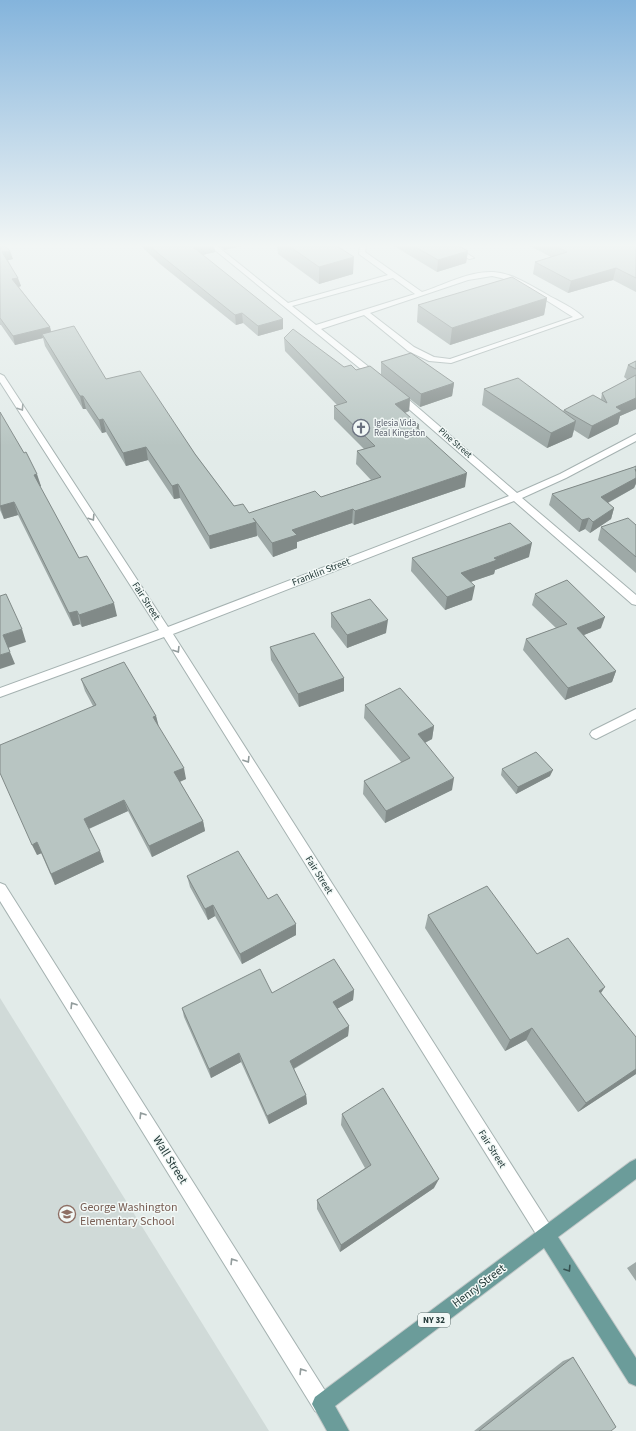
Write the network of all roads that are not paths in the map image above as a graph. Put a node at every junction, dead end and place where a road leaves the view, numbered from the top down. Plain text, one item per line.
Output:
1 (297, 313) edge
2 (365, 313) joint
3 (572, 313) edge
4 (316, 328) junction
5 (0, 376) edge
6 (381, 381) edge
7 (393, 391) edge
8 (636, 437) edge
9 (516, 497) junction
10 (636, 601) edge
11 (166, 632) junction
12 (0, 693) edge
13 (636, 714) edge
14 (596, 734) dead end
15 (0, 889) edge
16 (636, 1168) edge
17 (546, 1236) junction
18 (636, 1376) edge
19 (322, 1404) junction
20 (339, 1431) edge

1 - 4 street
2 - 3 street
2 - 4 street
4 - 6 street
5 -> 11 street, Fair Street
7 - 9 street, Pine Street
8 - 9 street, Franklin Street
9 - 10 street, Pine Street
9 - 11 street, Franklin Street
11 - 12 street, Franklin Street
11 -> 17 street, Fair Street
13 - 14 street
19 -> 15 street, Wall Street
16 - 17 main road, Henry Street / NY 32
17 -> 18 main road, Fair Street
17 - 19 main road, Henry Street / NY 32
19 - 20 main road, Wall Street

